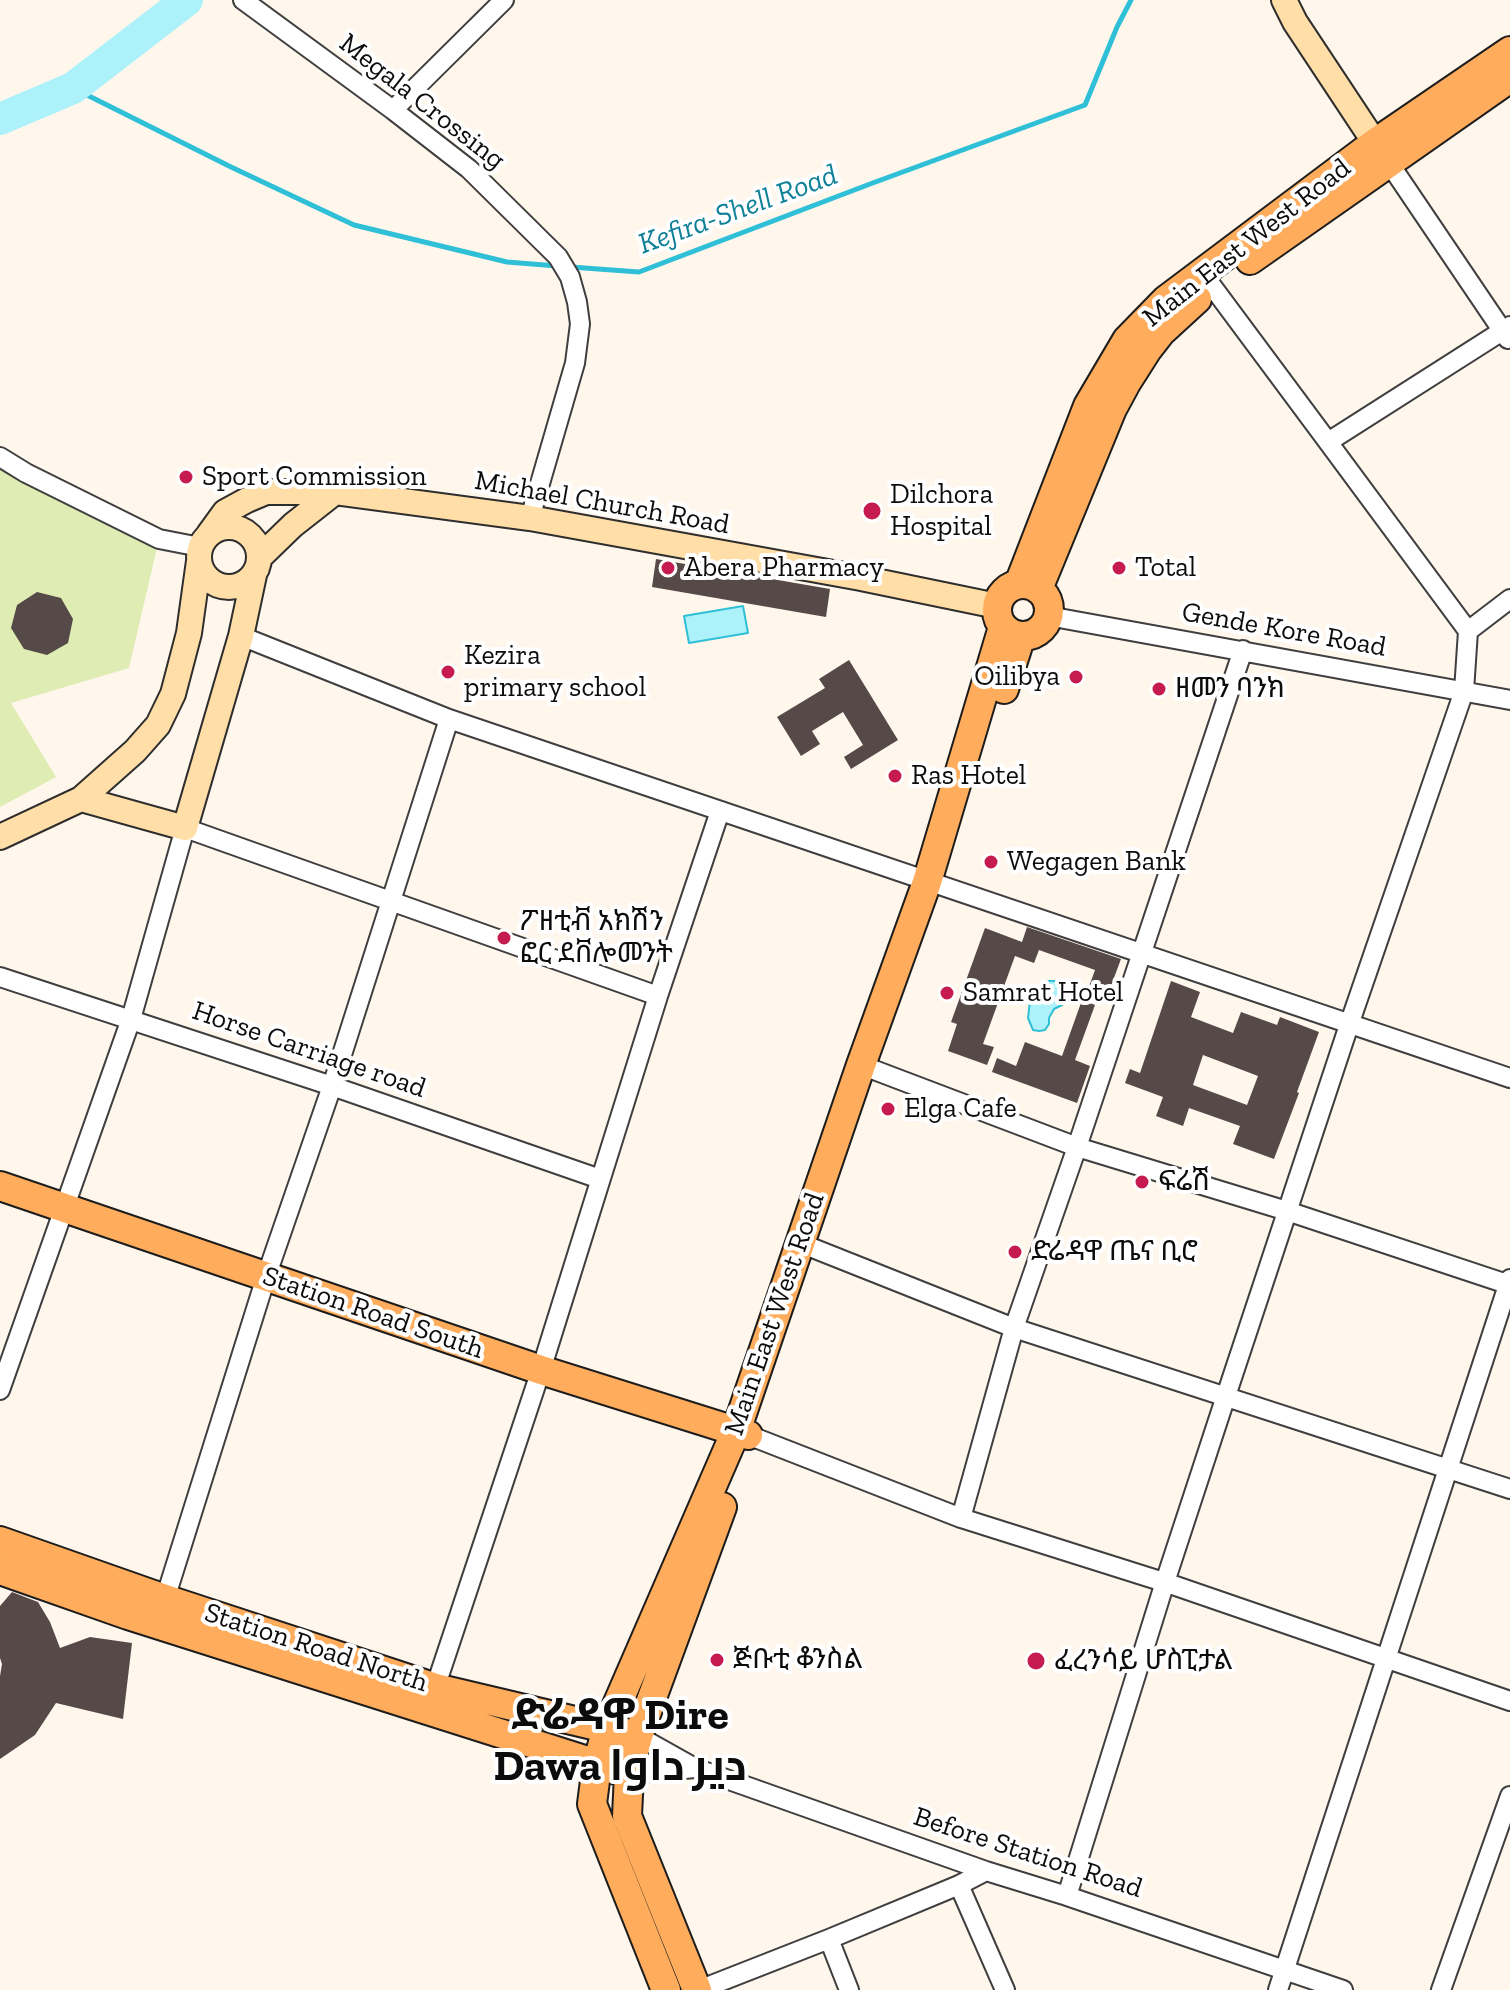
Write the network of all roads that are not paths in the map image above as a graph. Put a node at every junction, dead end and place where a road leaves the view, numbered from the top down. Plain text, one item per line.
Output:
1 (243, 0) edge
2 (504, 0) edge
3 (1284, 0) edge
4 (1510, 51) edge
5 (1510, 78) edge
6 (393, 110) junction
7 (1382, 153) junction
8 (1206, 280) junction
9 (1507, 332) edge
10 (1328, 442) junction
11 (0, 457) edge
12 (335, 492) junction
13 (530, 518) junction
14 (203, 547) junction
15 (257, 566) junction
16 (1028, 587) junction
17 (1510, 599) edge
18 (1048, 616) junction
19 (1007, 623) junction
20 (1468, 631) junction
21 (241, 636) junction
22 (1243, 650) junction
23 (1464, 691) junction
24 (1510, 700) edge
25 (449, 719) junction
26 (81, 799) junction
27 (720, 811) junction
28 (185, 828) junction
29 (0, 837) edge
30 (933, 884) junction
31 (391, 900) junction
32 (1141, 954) junction
33 (0, 977) edge
34 (658, 996) junction
35 (131, 1019) junction
36 (1349, 1025) junction
37 (867, 1067) junction
38 (1510, 1078) edge
39 (332, 1086) junction
40 (1077, 1147) junction
41 (600, 1179) junction
42 (0, 1186) edge
43 (63, 1208) junction
44 (1287, 1211) junction
45 (810, 1247) junction
46 (266, 1277) junction
47 (1509, 1283) edge
48 (1014, 1328) junction
49 (541, 1370) junction
50 (0, 1390) edge
51 (1226, 1396) junction
52 (742, 1433) junction
53 (1448, 1468) junction
54 (1510, 1489) edge
55 (961, 1518) junction
56 (0, 1541) edge
57 (0, 1570) edge
58 (1165, 1582) junction
59 (165, 1599) junction
60 (1385, 1657) junction
61 (431, 1699) junction
62 (1510, 1701) edge
63 (607, 1728) junction
64 (638, 1736) junction
65 (597, 1765) junction
66 (695, 1768) junction
67 (629, 1774) junction
68 (1510, 1796) edge
69 (986, 1871) junction
70 (959, 1885) junction
71 (1067, 1896) junction
72 (829, 1939) junction
73 (1277, 1983) edge
74 (666, 1990) edge
75 (698, 1990) edge
76 (849, 1990) edge
77 (1005, 1990) edge
78 (1343, 1990) edge
79 (1441, 1990) edge

1 - 6 street, Megala Crossing
2 - 6 street
3 - 7 main road
4 - 7 main road, Main East West Road
5 - 7 main road, Main East West Road
6 - 13 street, Megala Crossing
7 - 8 main road, Main East West Road
7 - 9 street
8 - 10 street
8 - 16 main road, Main East West Road
9 - 10 street
10 - 20 street
11 - 14 street
12 - 13 main road, Michael Church Road
12 - 14 main road, Michael Church Road
12 - 15 main road
13 - 19 main road, Michael Church Road
14 - 15 main road
14 - 15 main road
14 - 26 main road
15 - 21 main road
16 - 18 main road
16 - 19 main road
17 - 20 street
18 - 19 main road
18 - 22 street, Gende Kore Road
19 - 30 main road, Main East West Road
20 - 23 street
21 - 25 street
21 - 28 main road
22 - 23 street, Gende Kore Road
22 - 32 street
23 - 24 street, Gende Kore Road
23 - 36 street
25 - 27 street
25 - 31 street
26 - 28 main road
26 - 29 main road
27 - 30 street
27 - 34 street
28 - 31 street
28 - 35 street
30 - 32 street
30 - 37 main road, Main East West Road
31 - 34 street
31 - 39 street
32 - 36 street
32 - 40 street
33 - 35 street, Horse Carriage road
34 - 41 street
35 - 39 street, Horse Carriage road
35 - 43 street
36 - 38 street
36 - 44 street
37 - 40 street
37 - 45 main road, Main East West Road
37 - 52 main road, Main East West Road
39 - 41 street, Horse Carriage road
39 - 46 street
40 - 44 street
40 - 48 street
41 - 49 street
42 - 43 main road, Station Road South
43 - 46 main road, Station Road South
43 - 50 street
44 - 47 street
44 - 51 street
45 - 48 street
45 - 52 main road, Main East West Road
46 - 49 main road, Station Road South
46 - 59 street
47 - 53 street
48 - 51 street
48 - 55 street
49 - 52 main road, Station Road South
49 - 61 street
51 - 53 street
51 - 58 street
52 - 55 street
52 - 63 main road, Main East West Road
52 - 64 main road, Main East West Road
53 - 54 street
53 - 60 street
55 - 58 street
56 - 59 main road, Station Road North
57 - 61 main road, Station Road North
58 - 60 street
58 - 71 street
59 - 61 main road, Station Road North
60 - 62 street
60 - 73 street
61 - 63 main road, Station Road North
61 - 65 main road, Station Road North
63 - 64 main road, Station Road North
63 - 65 main road, Main East West Road
64 - 66 street, Before Station Road
64 - 67 main road, Main East West Road
65 - 67 main road, Station Road North
65 - 74 main road, Main East West Road
66 - 67 street, Before Station Road
66 - 69 street, Before Station Road
67 - 75 main road, Main East West Road
68 - 79 street
69 - 70 street
69 - 71 street, Before Station Road
70 - 72 street
70 - 77 street
71 - 73 street, Before Station Road
72 - 75 street
72 - 76 street
73 - 78 street, Before Station Road

